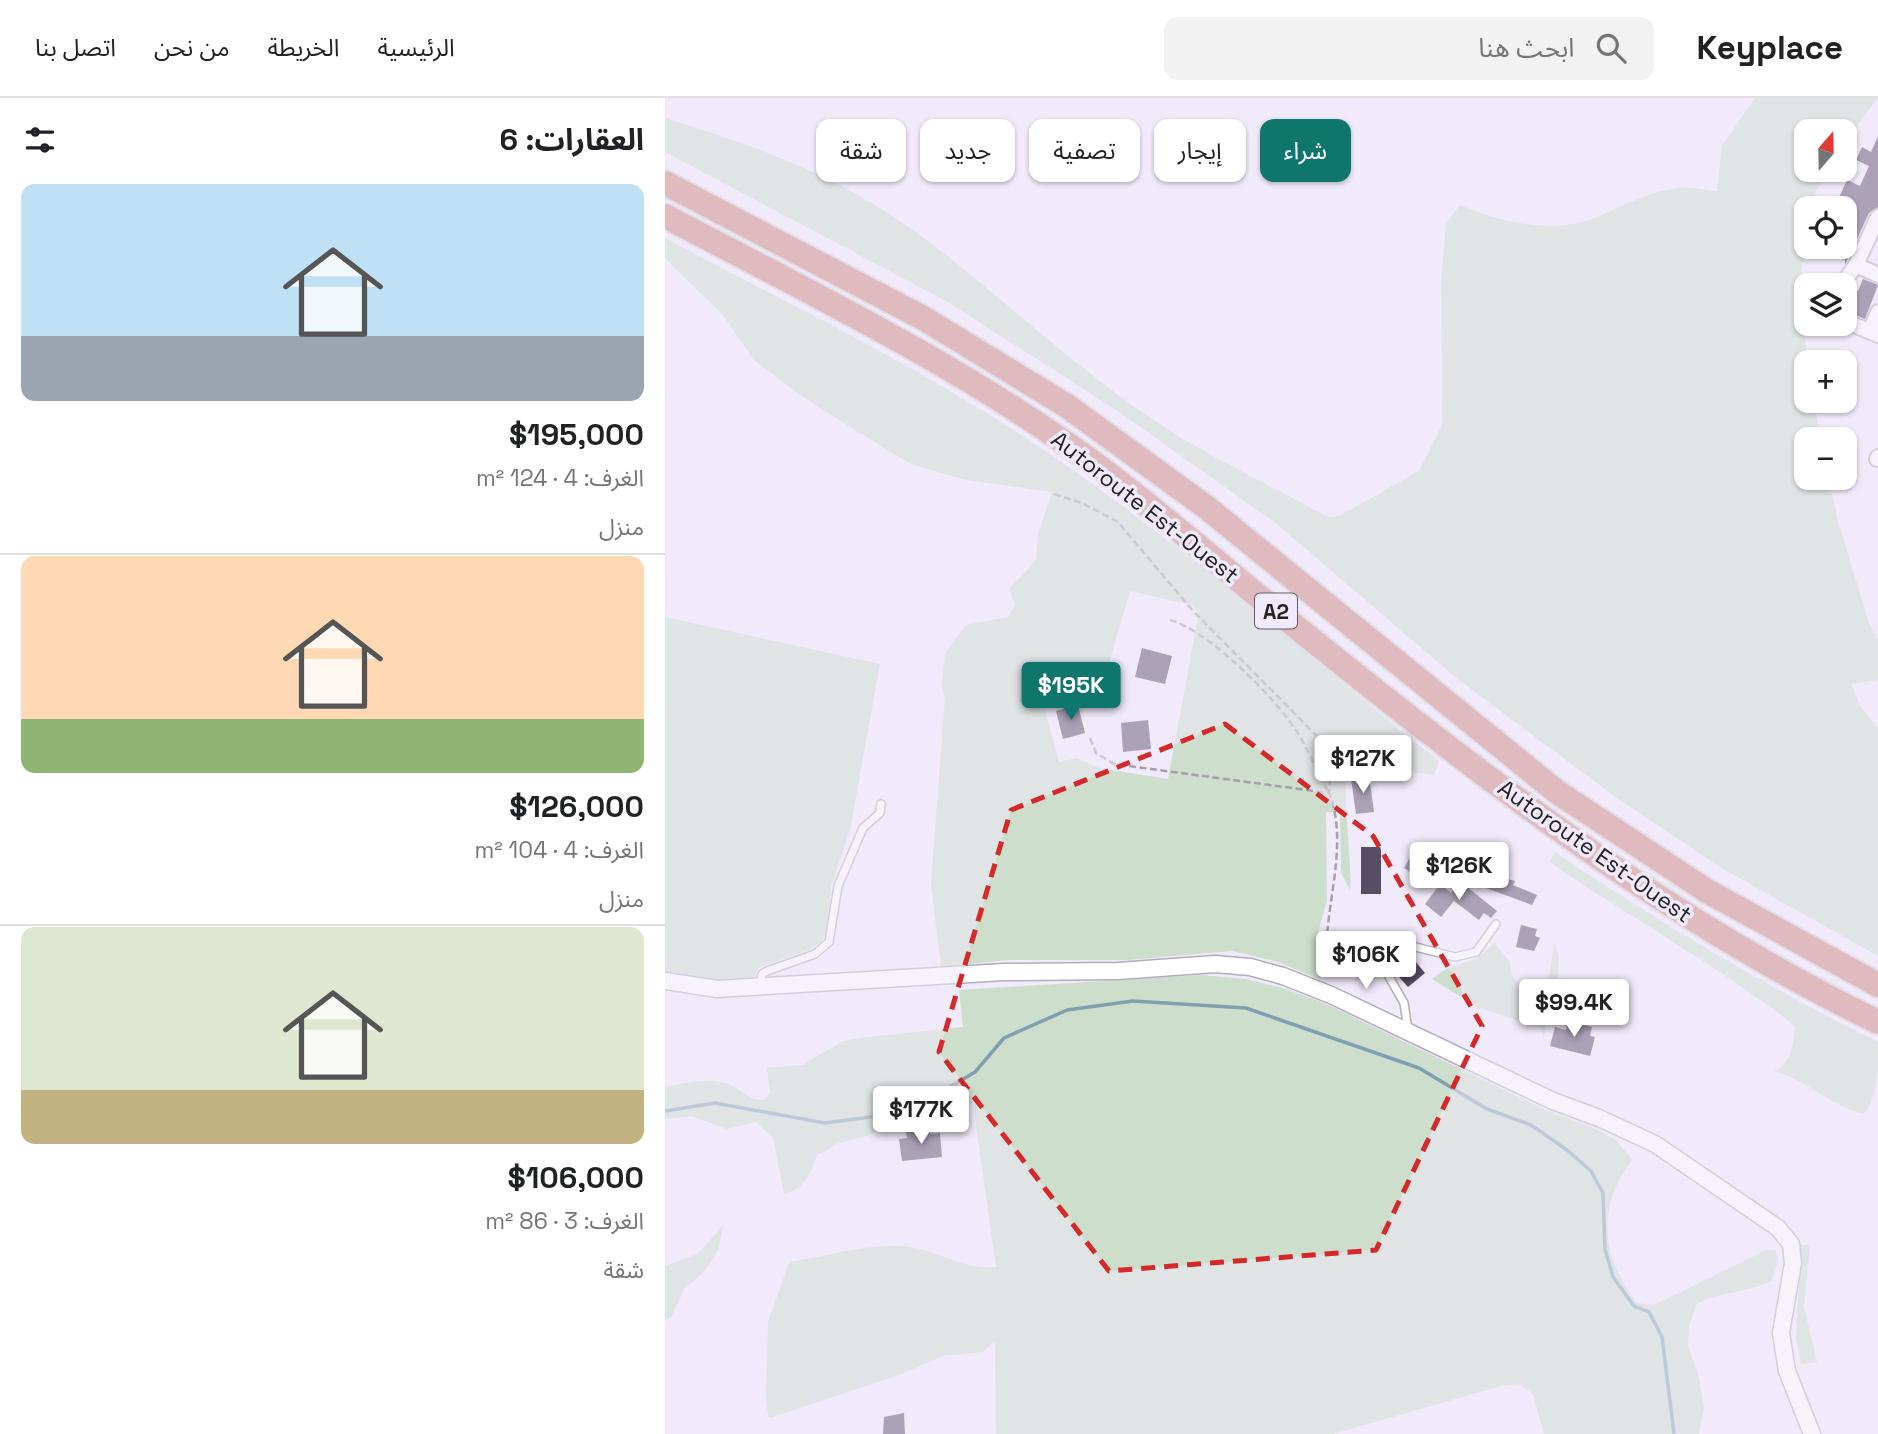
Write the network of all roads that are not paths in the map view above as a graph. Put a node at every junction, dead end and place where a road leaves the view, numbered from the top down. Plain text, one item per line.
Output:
1 (665, 183) edge
2 (665, 216) edge
3 (1878, 217) edge
4 (1856, 265) junction
5 (1850, 273) edge
6 (1878, 275) edge
7 (1878, 312) edge
8 (1857, 326) edge
9 (1874, 333) edge
10 (881, 804) dead end
11 (1496, 924) dead end
12 (665, 981) edge
13 (1878, 985) edge
14 (759, 988) junction
15 (1878, 1022) edge
16 (1408, 1031) junction
17 (1812, 1434) edge

1 - 13 highway, Autoroute Est-Ouest / A2
2 - 15 highway, Autoroute Est-Ouest / A2
3 - 4 street
4 - 5 street
4 - 6 street
7 - 9 street
8 - 9 street
10 - 14 lane
11 - 16 lane
12 - 14 street
14 - 16 street
16 - 17 street

